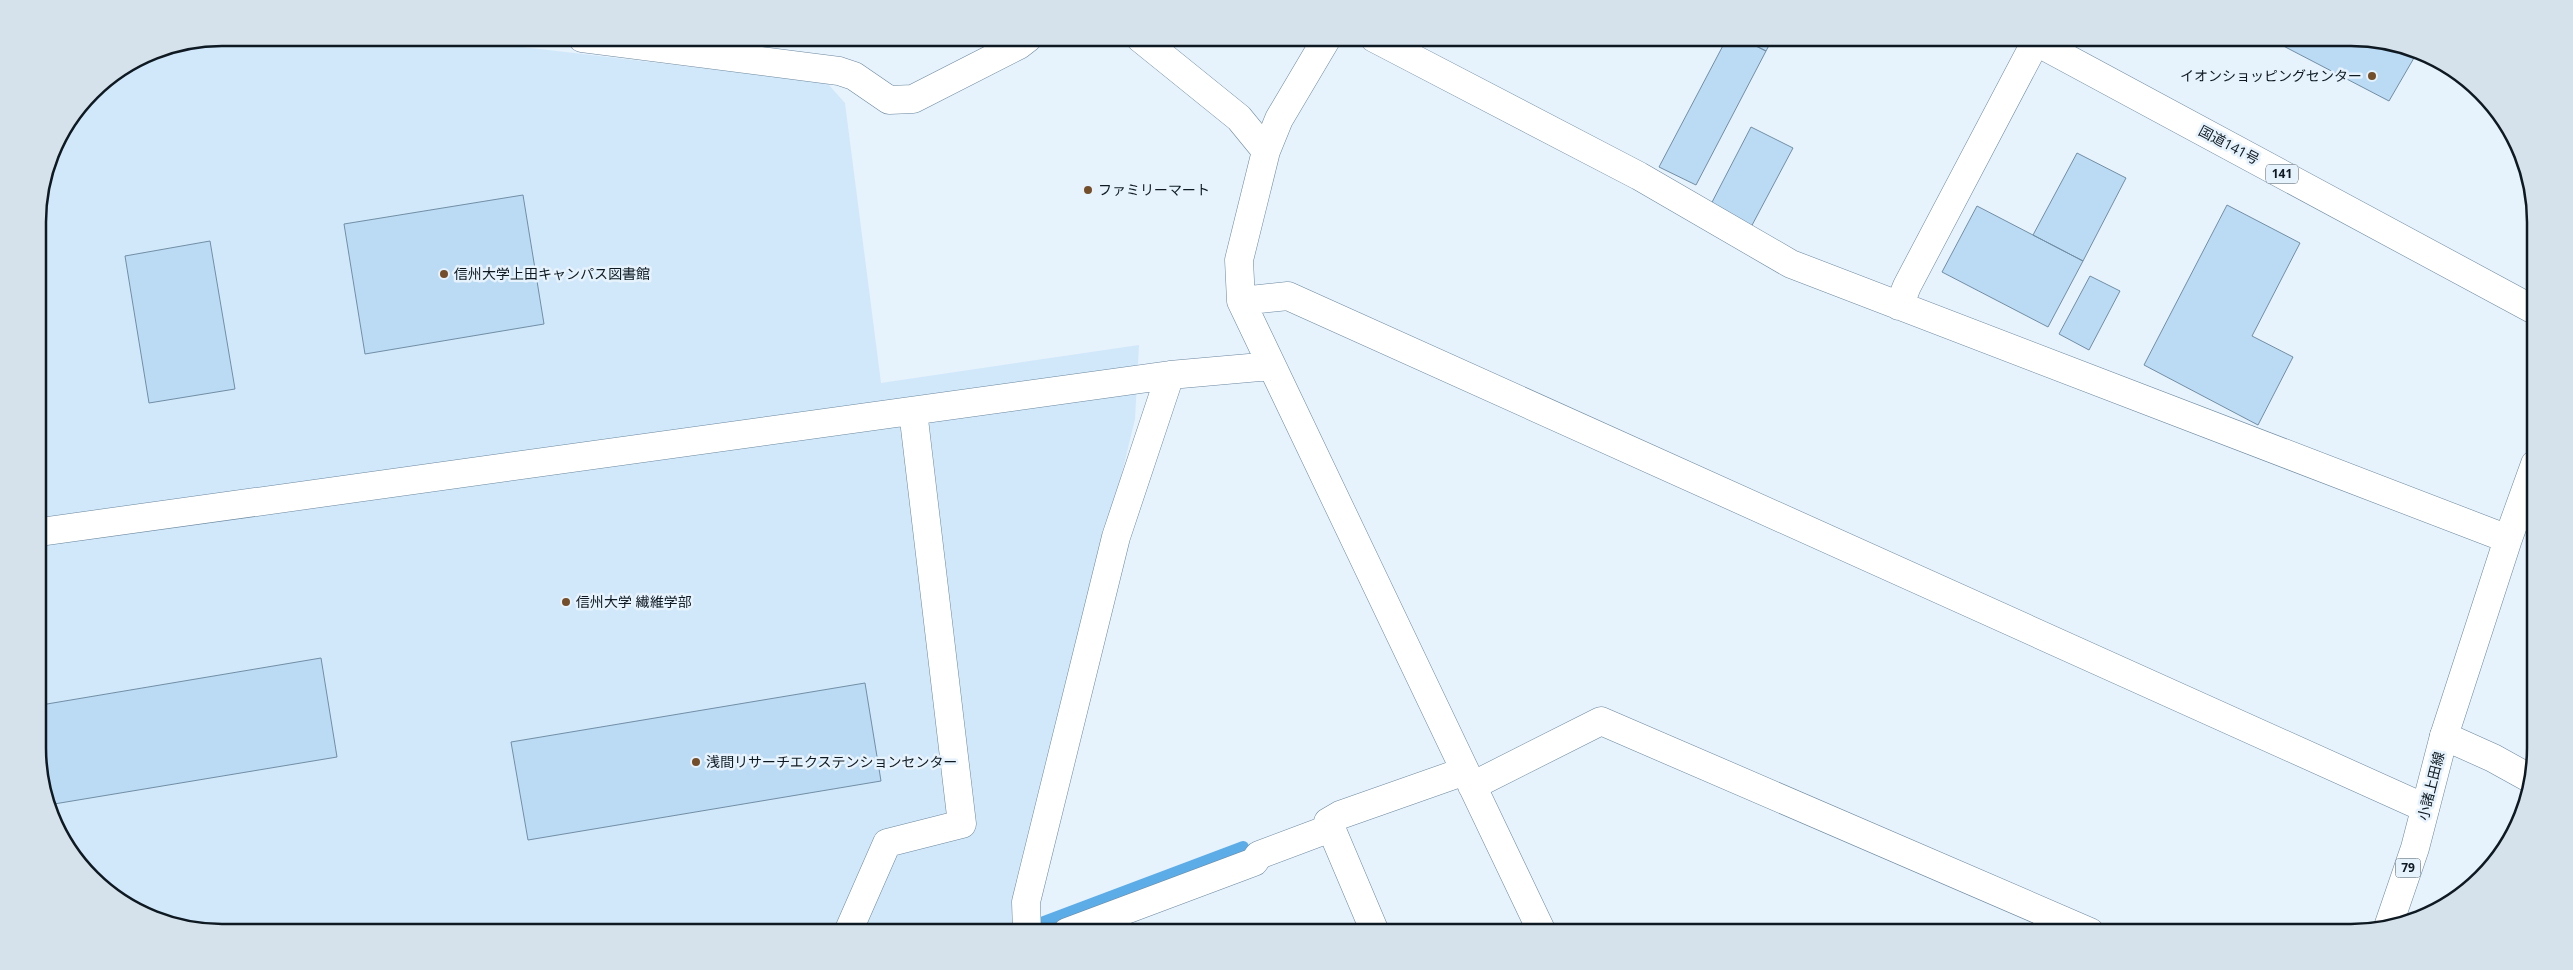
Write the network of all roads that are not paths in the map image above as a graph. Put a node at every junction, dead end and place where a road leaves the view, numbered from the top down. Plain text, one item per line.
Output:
1 (1322, 46) edge
2 (1390, 46) edge
3 (2029, 46) edge
4 (2046, 46) edge
5 (650, 47) edge
6 (1014, 47) edge
7 (1151, 47) edge
8 (1266, 151) junction
9 (1241, 300) junction
10 (1899, 306) junction
11 (2527, 306) edge
12 (1272, 366) junction
13 (1170, 375) junction
14 (913, 411) junction
15 (2527, 487) edge
16 (46, 531) edge
17 (2508, 540) junction
18 (2444, 736) junction
19 (2524, 775) edge
20 (1469, 778) junction
21 (2425, 808) junction
22 (1331, 828) junction
23 (2391, 919) edge
24 (1371, 923) edge
25 (1538, 923) edge
26 (2069, 923) edge
27 (852, 924) edge
28 (1026, 924) edge
29 (1089, 924) edge

1 - 8 main road
2 - 10 main road
3 - 10 main road
4 - 11 main road, 国道141号 / 141
5 - 6 main road
7 - 8 main road
8 - 9 main road
9 - 12 main road
9 - 21 main road
10 - 17 main road
12 - 13 main road
12 - 20 main road
13 - 14 main road
13 - 28 main road
14 - 16 main road
14 - 27 main road
15 - 17 main road
17 - 18 main road
18 - 19 main road, 小諸上田線
18 - 21 main road, 小諸上田線 / 79
20 - 22 main road
20 - 25 main road
20 - 26 main road
21 - 23 main road, 小諸上田線 / 79
22 - 24 main road
22 - 29 main road

